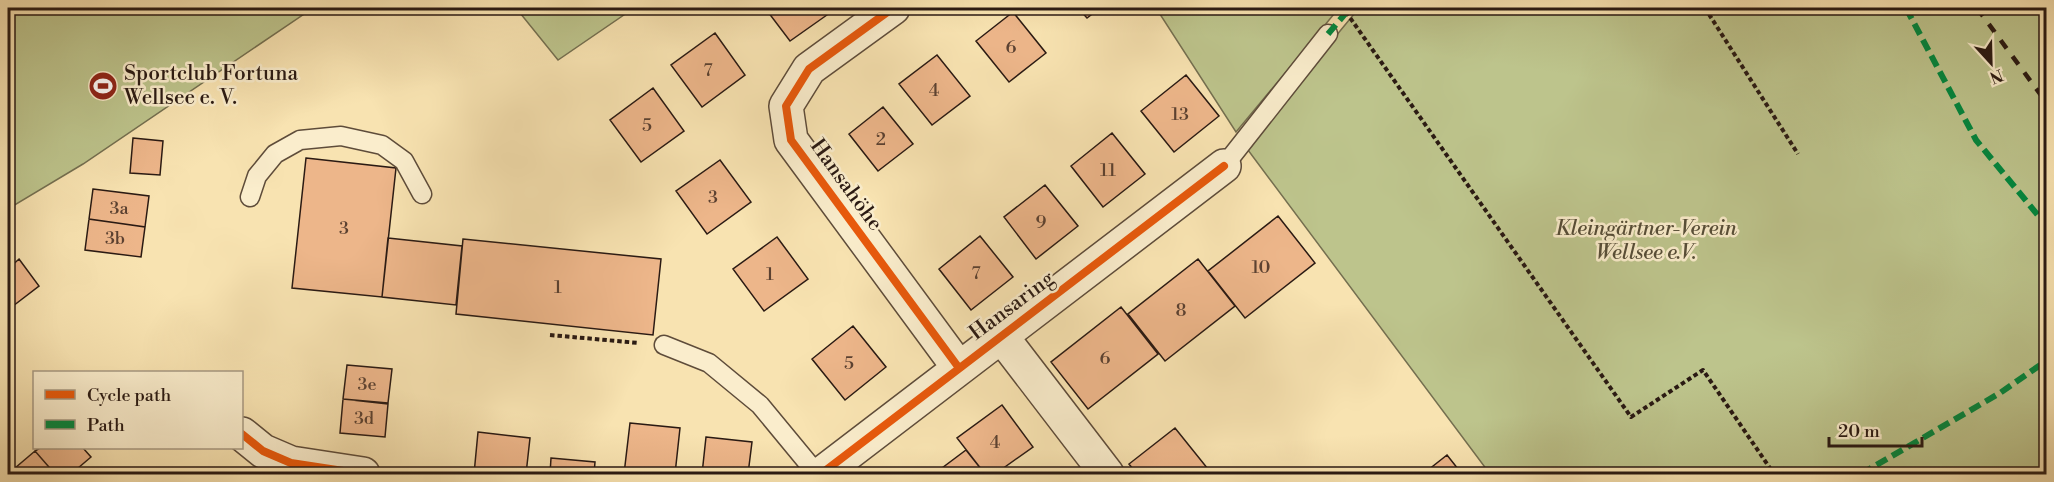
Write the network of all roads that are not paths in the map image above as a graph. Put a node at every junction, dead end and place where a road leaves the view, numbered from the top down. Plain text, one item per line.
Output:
1 (893, 8) edge
2 (1328, 34) dead end
3 (1224, 166) joint
4 (422, 194) dead end
5 (250, 197) dead end
6 (1002, 337) junction
7 (664, 345) road end
8 (959, 368) junction
9 (243, 435) edge
10 (363, 474) edge
11 (819, 474) edge
12 (1107, 474) edge

1 - 8 street, Hansahöhe
2 - 3 lane
3 - 6 street, Hansaring
4 - 5 lane
6 - 8 street, Hansaring
6 - 12 street, Hansaring
7 - 11 lane
8 - 11 street, Hansaring
9 - 10 street

